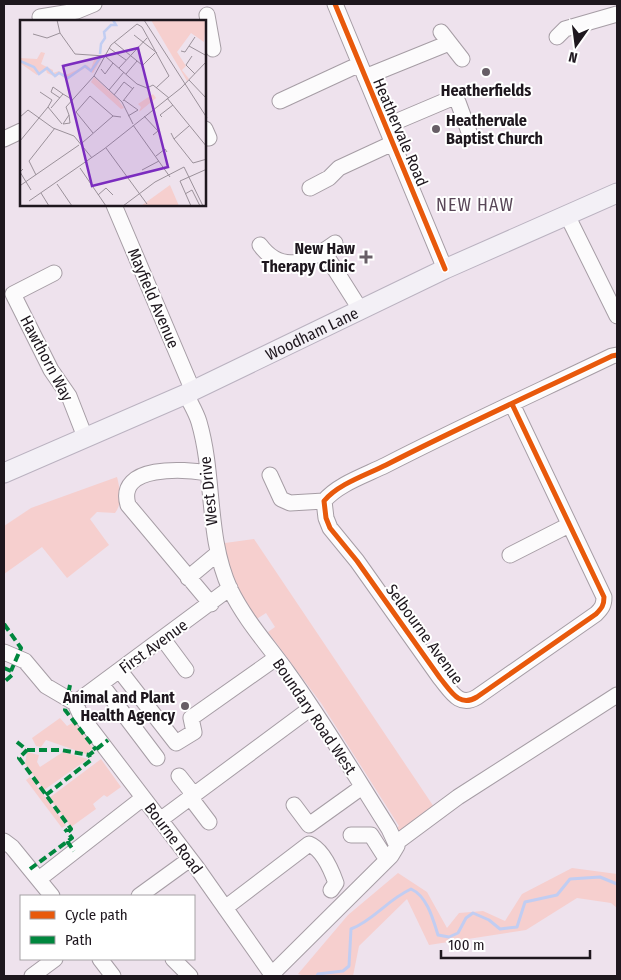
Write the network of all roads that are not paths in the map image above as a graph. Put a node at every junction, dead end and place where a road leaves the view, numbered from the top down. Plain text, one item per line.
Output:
1 (94, 4) edge
2 (335, 4) edge
3 (39, 14) edge
4 (617, 14) edge
5 (207, 24) edge
6 (561, 31) dead end
7 (212, 49) dead end
8 (462, 59) dead end
9 (362, 70) junction
10 (288, 102) dead end
11 (386, 126) junction
12 (20, 131) edge
13 (469, 132) dead end
14 (4, 139) edge
15 (393, 143) junction
16 (310, 188) dead end
17 (617, 193) edge
18 (114, 206) edge
19 (567, 215) junction
20 (260, 245) dead end
21 (445, 269) junction
22 (54, 273) dead end
23 (360, 309) junction
24 (617, 316) edge
25 (617, 355) edge
26 (189, 393) junction
27 (512, 404) junction
28 (86, 437) junction
29 (4, 473) edge
30 (208, 473) junction
31 (270, 475) dead end
32 (324, 501) junction
33 (570, 524) junction
34 (218, 553) junction
35 (509, 555) dead end
36 (188, 578) junction
37 (230, 588) junction
38 (211, 604) junction
39 (163, 640) junction
40 (4, 652) edge
41 (276, 658) junction
42 (120, 670) junction
43 (186, 670) dead end
44 (102, 684) junction
45 (614, 702) edge
46 (75, 703) junction
47 (311, 708) junction
48 (157, 758) dead end
49 (179, 776) dead end
50 (362, 787) junction
51 (192, 796) junction
52 (143, 798) junction
53 (294, 805) dead end
54 (160, 820) junction
55 (209, 822) dead end
56 (351, 835) dead end
57 (4, 841) edge
58 (396, 844) junction
59 (190, 859) junction
60 (387, 860) junction
61 (38, 879) junction
62 (331, 890) dead end
63 (51, 895) edge
64 (140, 895) edge
65 (225, 908) junction
66 (54, 960) edge
67 (101, 960) edge
68 (174, 960) edge
69 (38, 974) edge
70 (113, 976) edge
71 (190, 976) edge
72 (271, 976) edge

1 - 3 street
2 - 9 street, Heathervale Road
4 - 6 street
5 - 7 street
8 - 9 street
9 - 10 street
9 - 11 street, Heathervale Road
11 - 13 street
11 - 15 street, Heathervale Road
12 - 14 street
15 - 16 street
15 - 21 street, Heathervale Road
17 - 19 main road, Woodham Lane
18 - 26 street, Mayfield Avenue
19 - 21 main road, Woodham Lane
19 - 24 street
20 - 23 street
21 - 23 main road, Woodham Lane
22 - 28 street, Hawthorn Way
23 - 26 main road, Woodham Lane
25 - 27 street
26 - 28 main road, Woodham Lane
26 - 30 street, West Drive
27 - 32 street
27 - 33 street, Selbourne Avenue
28 - 29 main road, Woodham Lane
30 - 34 street, West Drive
30 - 36 street
31 - 32 street
32 - 33 street, Selbourne Avenue
33 - 35 street
34 - 36 street
34 - 37 street, West Drive
36 - 38 street
37 - 38 street, First Avenue
37 - 41 street, Boundary Road West
38 - 39 street, First Avenue
39 - 42 street, First Avenue
39 - 43 street
40 - 46 street
41 - 42 street
41 - 47 street, Boundary Road West
42 - 44 street, First Avenue
44 - 46 street, First Avenue
44 - 48 street
45 - 58 street
46 - 52 street, Bourne Road
47 - 50 street, Boundary Road West
47 - 51 street
49 - 51 street
50 - 53 street
50 - 58 street, Boundary Road West
51 - 54 street
51 - 55 street
52 - 54 street, Bourne Road
52 - 61 street
54 - 59 street, Bourne Road
56 - 60 street
57 - 61 street
58 - 60 street
59 - 64 street
59 - 65 street, Bourne Road
60 - 72 street
61 - 63 street
62 - 65 street
65 - 72 street, Bourne Road
66 - 69 street
67 - 70 street
68 - 71 street

